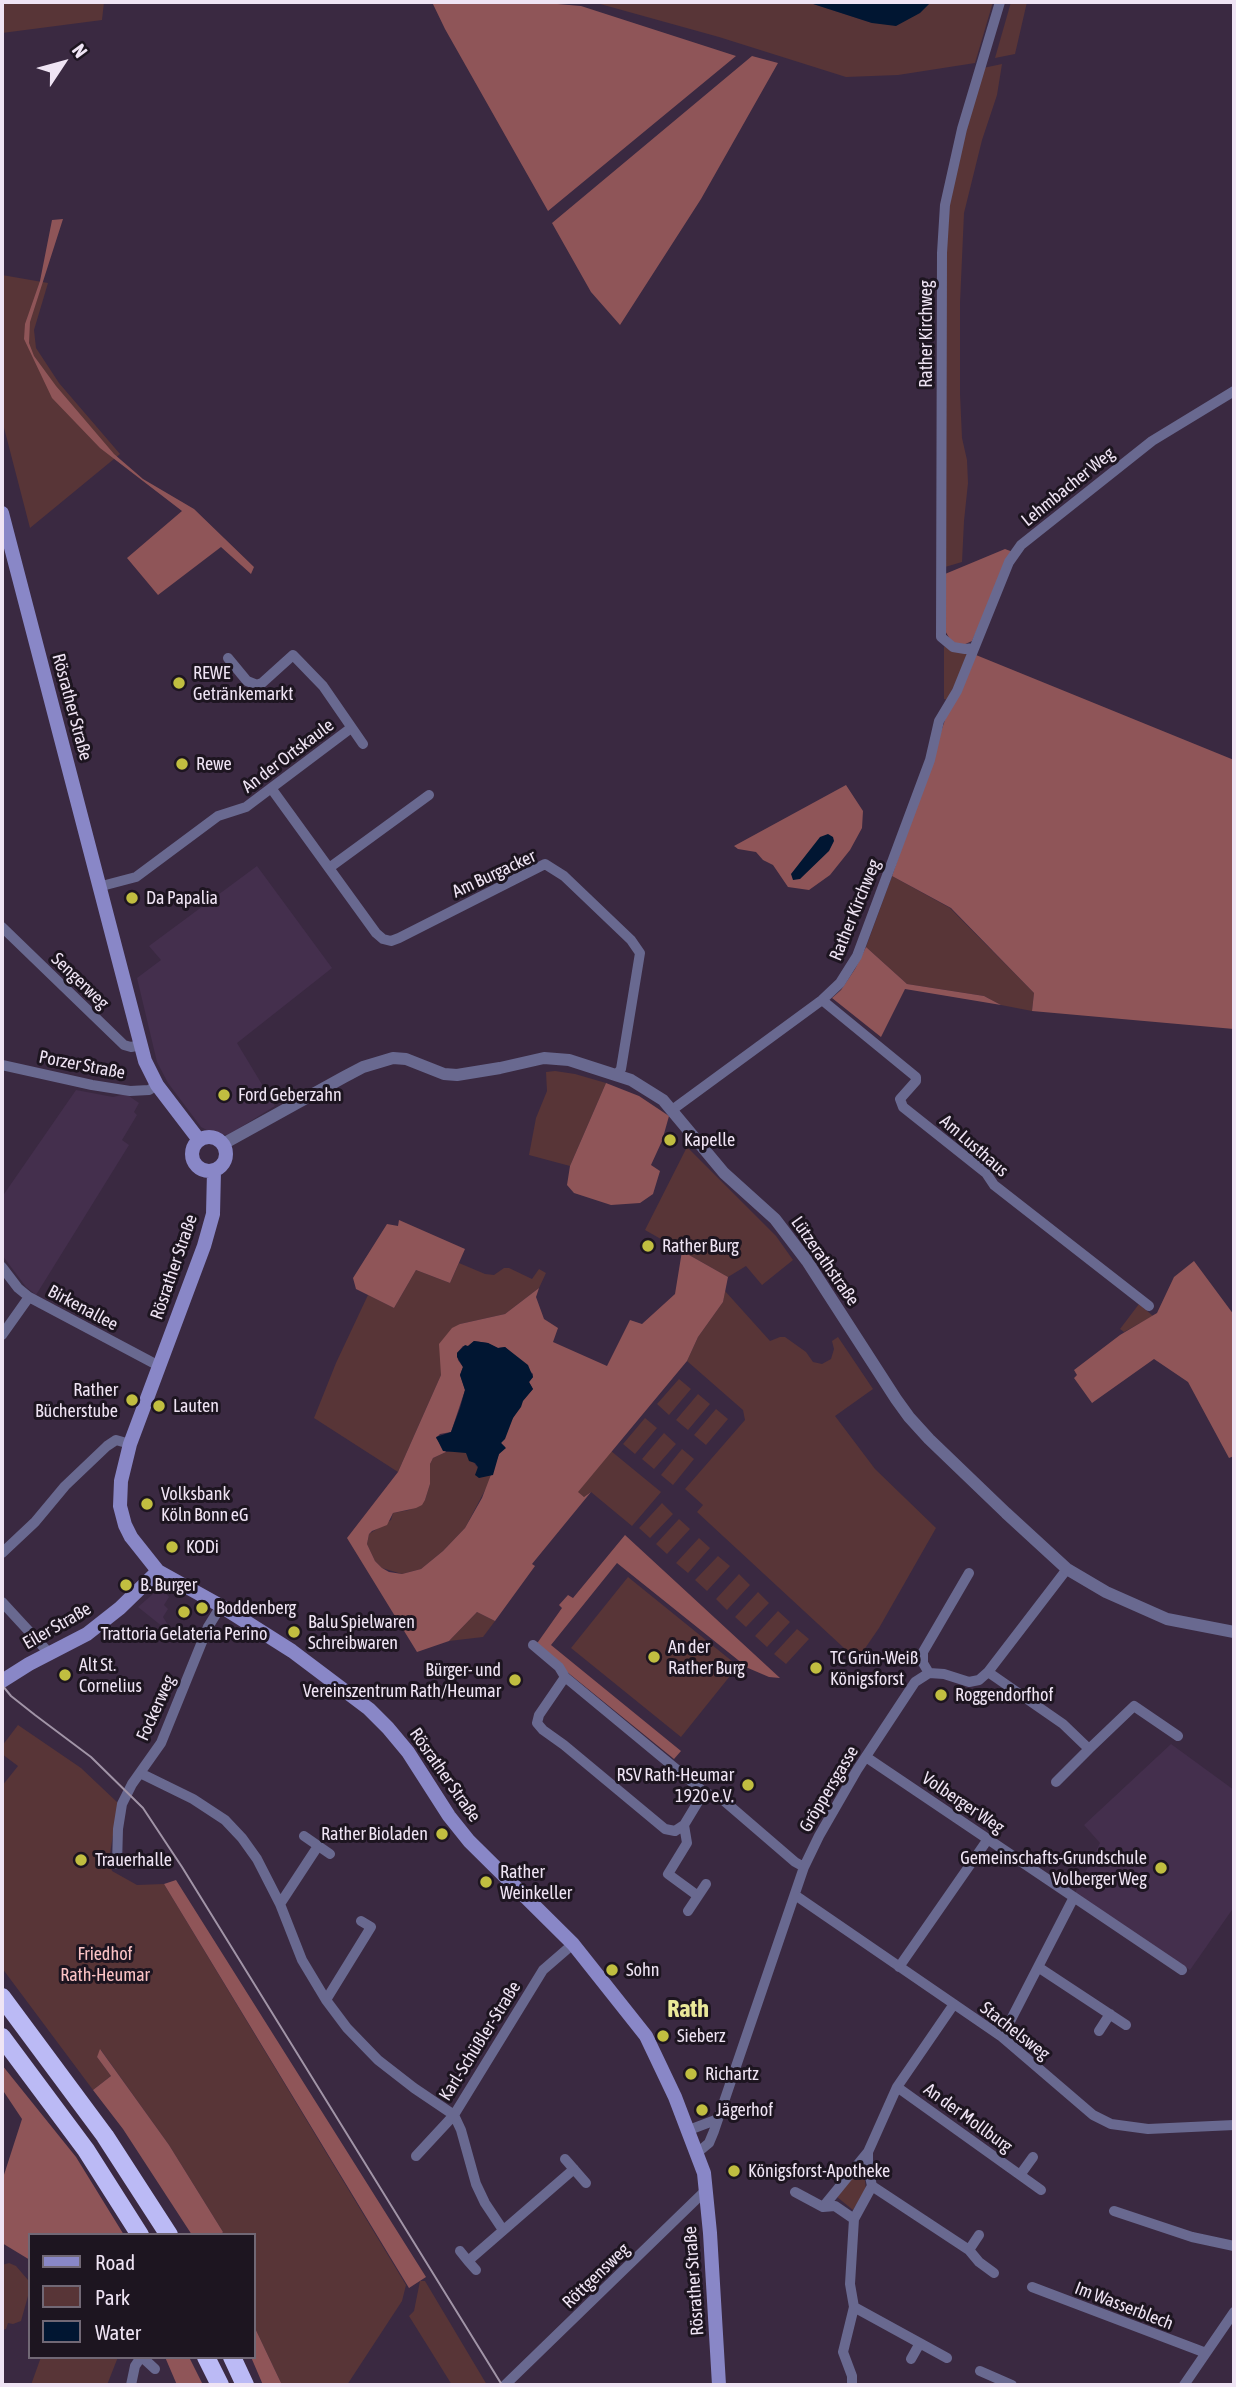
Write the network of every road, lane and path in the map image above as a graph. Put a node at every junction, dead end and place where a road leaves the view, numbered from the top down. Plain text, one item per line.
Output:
1 (1000, 2) edge
2 (1234, 391) edge
3 (2, 513) edge
4 (974, 648) junction
5 (228, 658) dead end
6 (957, 691) joint
7 (351, 728) junction
8 (363, 744) dead end
9 (271, 788) junction
10 (429, 795) dead end
11 (329, 868) junction
12 (98, 887) junction
13 (2, 927) edge
14 (822, 999) junction
15 (141, 1045) junction
16 (2, 1065) edge
17 (617, 1074) junction
18 (157, 1085) junction
19 (672, 1110) junction
20 (199, 1140) junction
21 (223, 1144) junction
22 (214, 1171) junction
23 (2, 1267) edge
24 (29, 1297) junction
25 (1149, 1306) dead end
26 (2, 1335) edge
27 (159, 1366) junction
28 (130, 1444) junction
29 (2, 1553) edge
30 (1067, 1569) junction
31 (158, 1570) junction
32 (969, 1573) dead end
33 (2, 1602) edge
34 (221, 1606) junction
35 (1234, 1632) edge
36 (533, 1645) dead end
37 (49, 1653) junction
38 (988, 1672) junction
39 (929, 1673) junction
40 (565, 1677) junction
41 (2, 1681) edge
42 (1178, 1736) dead end
43 (1089, 1749) junction
44 (866, 1757) junction
45 (140, 1773) junction
46 (1056, 1782) dead end
47 (704, 1792) junction
48 (684, 1825) junction
49 (304, 1836) dead end
50 (988, 1839) junction
51 (318, 1846) junction
52 (330, 1854) dead end
53 (117, 1864) dead end
54 (804, 1867) junction
55 (706, 1884) dead end
56 (795, 1895) junction
57 (698, 1896) junction
58 (1074, 1897) junction
59 (280, 1904) junction
60 (688, 1911) dead end
61 (361, 1921) dead end
62 (573, 1944) junction
63 (899, 1967) junction
64 (1038, 1967) junction
65 (1182, 1970) dead end
66 (2, 1997) edge
67 (326, 2000) junction
68 (954, 2004) junction
69 (1110, 2014) junction
70 (1126, 2025) dead end
71 (1099, 2031) dead end
72 (2, 2037) edge
73 (1002, 2037) junction
74 (897, 2087) junction
75 (454, 2115) junction
76 (718, 2119) junction
77 (1234, 2125) edge
78 (689, 2130) junction
79 (868, 2152) junction
80 (697, 2153) junction
81 (416, 2157) dead end
82 (1033, 2157) dead end
83 (565, 2159) dead end
84 (574, 2169) junction
85 (1020, 2175) junction
86 (586, 2183) dead end
87 (872, 2186) junction
88 (707, 2189) junction
89 (1041, 2190) dead end
90 (795, 2192) dead end
91 (823, 2207) junction
92 (1114, 2211) dead end
93 (854, 2219) junction
94 (503, 2230) junction
95 (139, 2233) edge
96 (168, 2233) edge
97 (979, 2235) dead end
98 (1234, 2246) edge
99 (969, 2250) junction
100 (460, 2251) dead end
101 (468, 2260) junction
102 (476, 2270) dead end
103 (994, 2273) dead end
104 (1032, 2287) dead end
105 (854, 2307) junction
106 (1234, 2312) edge
107 (920, 2343) junction
108 (1206, 2353) junction
109 (947, 2358) dead end
110 (140, 2359) edge
111 (143, 2359) edge
112 (207, 2359) edge
113 (233, 2359) edge
114 (911, 2359) dead end
115 (155, 2369) dead end
116 (980, 2371) dead end
117 (1010, 2382) edge
118 (131, 2385) edge
119 (219, 2385) edge
120 (245, 2385) edge
121 (505, 2385) edge
122 (719, 2385) edge
123 (852, 2385) edge
124 (1184, 2385) edge

1 - 4 street, Rather Kirchweg
2 - 4 street, Lehmbacher Weg
3 - 12 main road, Rösrather Straße
4 - 6 street, Lehmbacher Weg
5 - 7 street
6 - 14 street, Rather Kirchweg
7 - 8 street
7 - 9 street, An der Ortskaule
9 - 11 street, Am Burgacker
9 - 12 street, An der Ortskaule
10 - 11 street
11 - 17 street, Am Burgacker
12 - 15 main road, Rösrather Straße
13 - 15 street, Sengerweg
14 - 19 street, Rather Kirchweg
14 - 25 street, Am Lusthaus
15 - 18 main road, Rösrather Straße
16 - 18 street, Porzer Straße
17 - 19 street, Lützerathstraße
17 - 21 street, Lützerathstraße
18 - 20 main road, Rösrather Straße
19 - 30 street, Lützerathstraße
20 - 21 main road
20 - 22 main road
21 - 22 main road
22 - 27 main road, Rösrather Straße
23 - 24 street, Birkenallee
24 - 26 street
24 - 27 street, Birkenallee
27 - 28 main road, Rösrather Straße
28 - 29 street
28 - 31 main road, Rösrather Straße
30 - 35 street, Lützerathstraße
30 - 38 street
31 - 34 main road, Rösrather Straße
31 - 37 main road, Eiler Straße
32 - 39 street
33 - 37 street
34 - 45 street, Fockerweg
34 - 62 main road, Rösrather Straße
36 - 40 street
37 - 41 main road, Eiler Straße
38 - 39 street
38 - 43 street
39 - 44 street, Gröppersgasse
40 - 47 street
40 - 48 street
42 - 43 street
43 - 46 street
44 - 50 street, Volberger Weg
44 - 54 street, Gröppersgasse
45 - 53 street, Fockerweg
45 - 59 street
47 - 48 street
47 - 54 street
48 - 57 street
49 - 51 street
50 - 58 street, Volberger Weg
50 - 63 street
51 - 52 street
51 - 59 street
54 - 56 street, Gröppersgasse
55 - 57 street
56 - 63 street, Stachelsweg
56 - 76 street, Gröppersgasse
57 - 60 street
58 - 64 street
58 - 65 street, Volberger Weg
59 - 67 street
61 - 67 street
62 - 75 street, Karl-Schüßler-Straße
62 - 78 main road, Rösrather Straße
63 - 68 street, Stachelsweg
64 - 69 street
64 - 73 street
66 - 96 highway
67 - 75 street
68 - 73 street, Stachelsweg
68 - 74 street, An der Mollburg
69 - 70 street
69 - 71 street
72 - 95 highway
73 - 77 street, Stachelsweg
74 - 79 street, An der Mollburg
74 - 85 street, An der Mollburg
75 - 81 street, Karl-Schüßler-Straße
75 - 94 street
76 - 78 street
76 - 80 street, Gröppersgasse
78 - 80 main road, Rösrather Straße
79 - 87 street
79 - 91 street, An der Mollburg
80 - 88 main road, Rösrather Straße
82 - 85 street, An der Mollburg
83 - 84 street
84 - 86 street
84 - 94 street
85 - 89 street, An der Mollburg
87 - 93 street
87 - 99 street
88 - 121 street, Röttgensweg
88 - 122 main road, Rösrather Straße
90 - 91 street
91 - 93 street
92 - 98 street
93 - 105 street
94 - 101 street
97 - 99 street
99 - 103 street
100 - 101 street
101 - 102 street
104 - 108 street, Im Wasserblech
105 - 107 street
105 - 123 street
106 - 108 street
107 - 109 street
107 - 114 street
108 - 124 street
110 - 118 street
111 - 115 street
112 - 119 highway
113 - 120 highway
116 - 117 street

